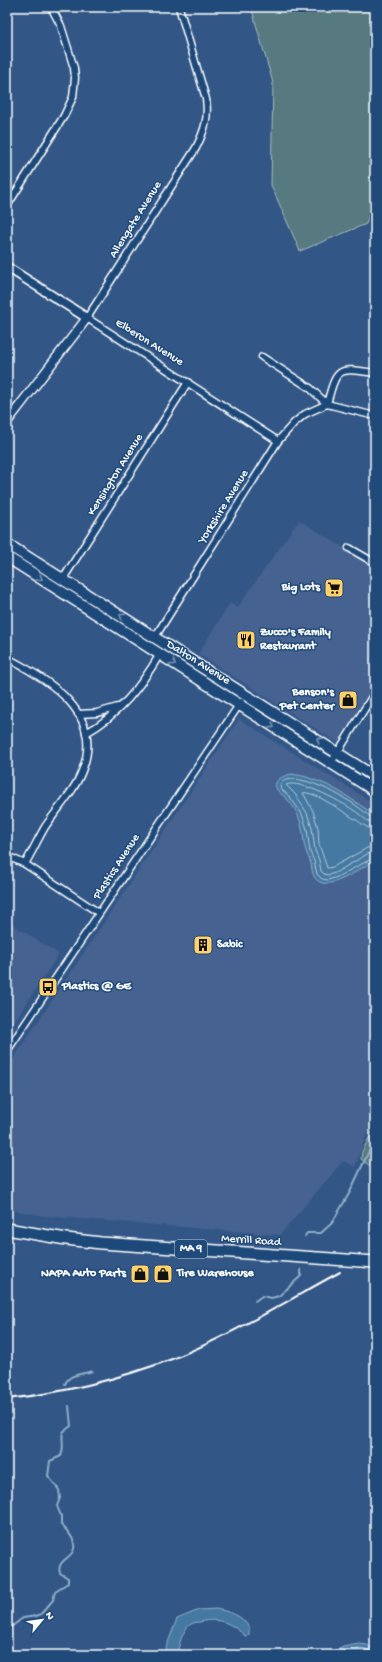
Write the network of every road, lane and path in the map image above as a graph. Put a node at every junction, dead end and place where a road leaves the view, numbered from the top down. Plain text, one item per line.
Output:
1 (50, 7) edge
2 (179, 7) edge
3 (7, 206) edge
4 (7, 267) edge
5 (87, 318) junction
6 (262, 358) dead end
7 (375, 373) edge
8 (188, 382) junction
9 (327, 404) junction
10 (375, 416) edge
11 (7, 422) edge
12 (278, 441) junction
13 (7, 544) edge
14 (349, 548) dead end
15 (7, 557) edge
16 (375, 563) edge
17 (63, 580) junction
18 (155, 637) junction
19 (160, 654) junction
20 (7, 658) edge
21 (375, 692) edge
22 (246, 694) junction
23 (125, 704) junction
24 (239, 705) junction
25 (78, 714) junction
26 (86, 733) junction
27 (338, 753) junction
28 (331, 763) junction
29 (375, 777) edge
30 (375, 791) edge
31 (7, 856) edge
32 (25, 864) junction
33 (99, 914) junction
34 (7, 1051) edge
35 (7, 1229) edge
36 (375, 1262) edge

1 - 3 street
2 - 5 street, Allengate Avenue
4 - 5 street, Elberon Avenue
5 - 8 street, Elberon Avenue
5 - 11 street, Allengate Avenue
6 - 9 street
7 - 9 street
8 - 12 street, Elberon Avenue
8 - 17 street, Kensington Avenue
9 - 10 street
9 - 12 street, Yorkshire Avenue
12 - 18 street, Yorkshire Avenue
13 - 17 main road, Dalton Avenue
14 - 16 street
15 -> 19 main road, Dalton Avenue
18 -> 17 main road, Dalton Avenue
18 - 22 main road, Dalton Avenue
19 - 23 street
19 -> 24 main road, Dalton Avenue
20 - 25 street
21 - 27 street
22 - 24 street, Plastics Avenue
27 -> 22 main road, Dalton Avenue
23 - 25 street
23 - 26 street
24 -> 28 main road, Dalton Avenue
24 - 33 street, Plastics Avenue
25 - 26 street
26 - 32 street
27 - 28 street
27 - 29 main road, Dalton Avenue
28 - 30 main road, Dalton Avenue
31 - 32 street
32 - 33 street
33 - 34 street, Plastics Avenue
35 - 36 highway, Merrill Road / MA 9

